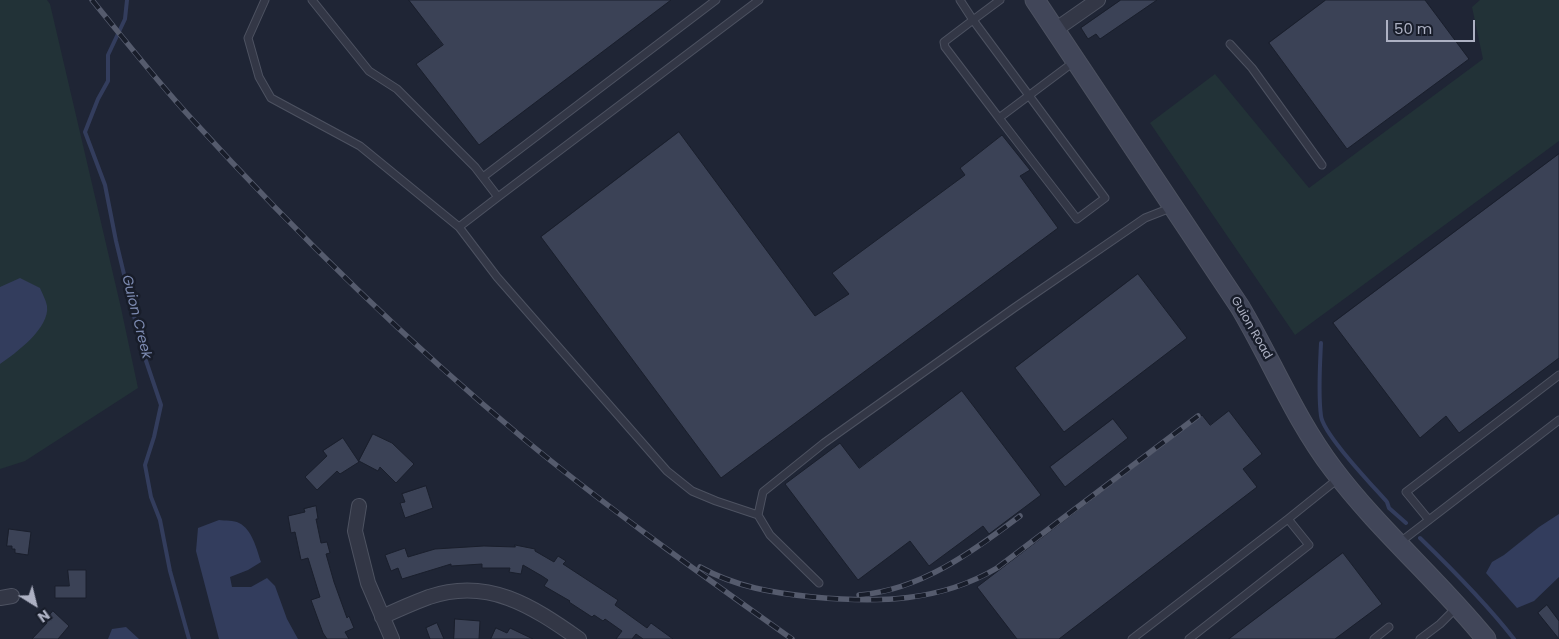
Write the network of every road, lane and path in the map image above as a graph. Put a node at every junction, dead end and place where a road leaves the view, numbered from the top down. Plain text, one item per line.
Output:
1 (265, 0) edge
2 (312, 0) edge
3 (716, 0) edge
4 (759, 0) edge
5 (960, 0) edge
6 (1000, 0) edge
7 (1035, 0) edge
8 (1098, 0) edge
9 (973, 20) junction
10 (1055, 30) junction
11 (1230, 44) dead end
12 (1075, 61) junction
13 (1029, 96) junction
14 (999, 118) junction
15 (1322, 165) dead end
16 (483, 177) junction
17 (498, 197) junction
18 (1173, 207) junction
19 (459, 227) junction
20 (1559, 375) edge
21 (1559, 420) edge
22 (1339, 477) junction
23 (359, 506) dead end
24 (758, 515) junction
25 (1288, 519) junction
26 (1428, 520) junction
27 (1399, 543) junction
28 (820, 583) dead end
29 (1458, 606) junction
30 (382, 617) junction
31 (1389, 627) dead end
32 (392, 639) edge
33 (579, 639) edge
34 (1132, 639) edge
35 (1189, 639) edge
36 (1374, 639) edge
37 (1422, 639) edge
38 (1486, 639) edge

1 - 19 lane
2 - 16 lane
3 - 16 lane
4 - 17 lane
5 - 9 lane
6 - 9 lane
7 - 10 street, Guion Road
8 - 10 street
9 - 13 lane
9 - 14 lane
10 - 12 street, Guion Road
11 - 15 lane
12 - 13 lane
12 - 18 street, Guion Road
13 - 14 lane
13 - 14 lane
16 - 17 lane
17 - 19 lane
18 - 22 street, Guion Road
18 - 24 lane
19 - 24 lane
20 - 26 lane
21 - 26 lane
22 - 25 lane
22 - 27 street, Guion Road
23 - 30 street
24 - 28 lane
25 - 34 lane
25 - 35 lane
26 - 27 lane
27 - 29 street, Guion Road
29 - 37 lane
29 - 38 street, Guion Road
30 - 32 street
30 - 33 street
31 - 36 lane

